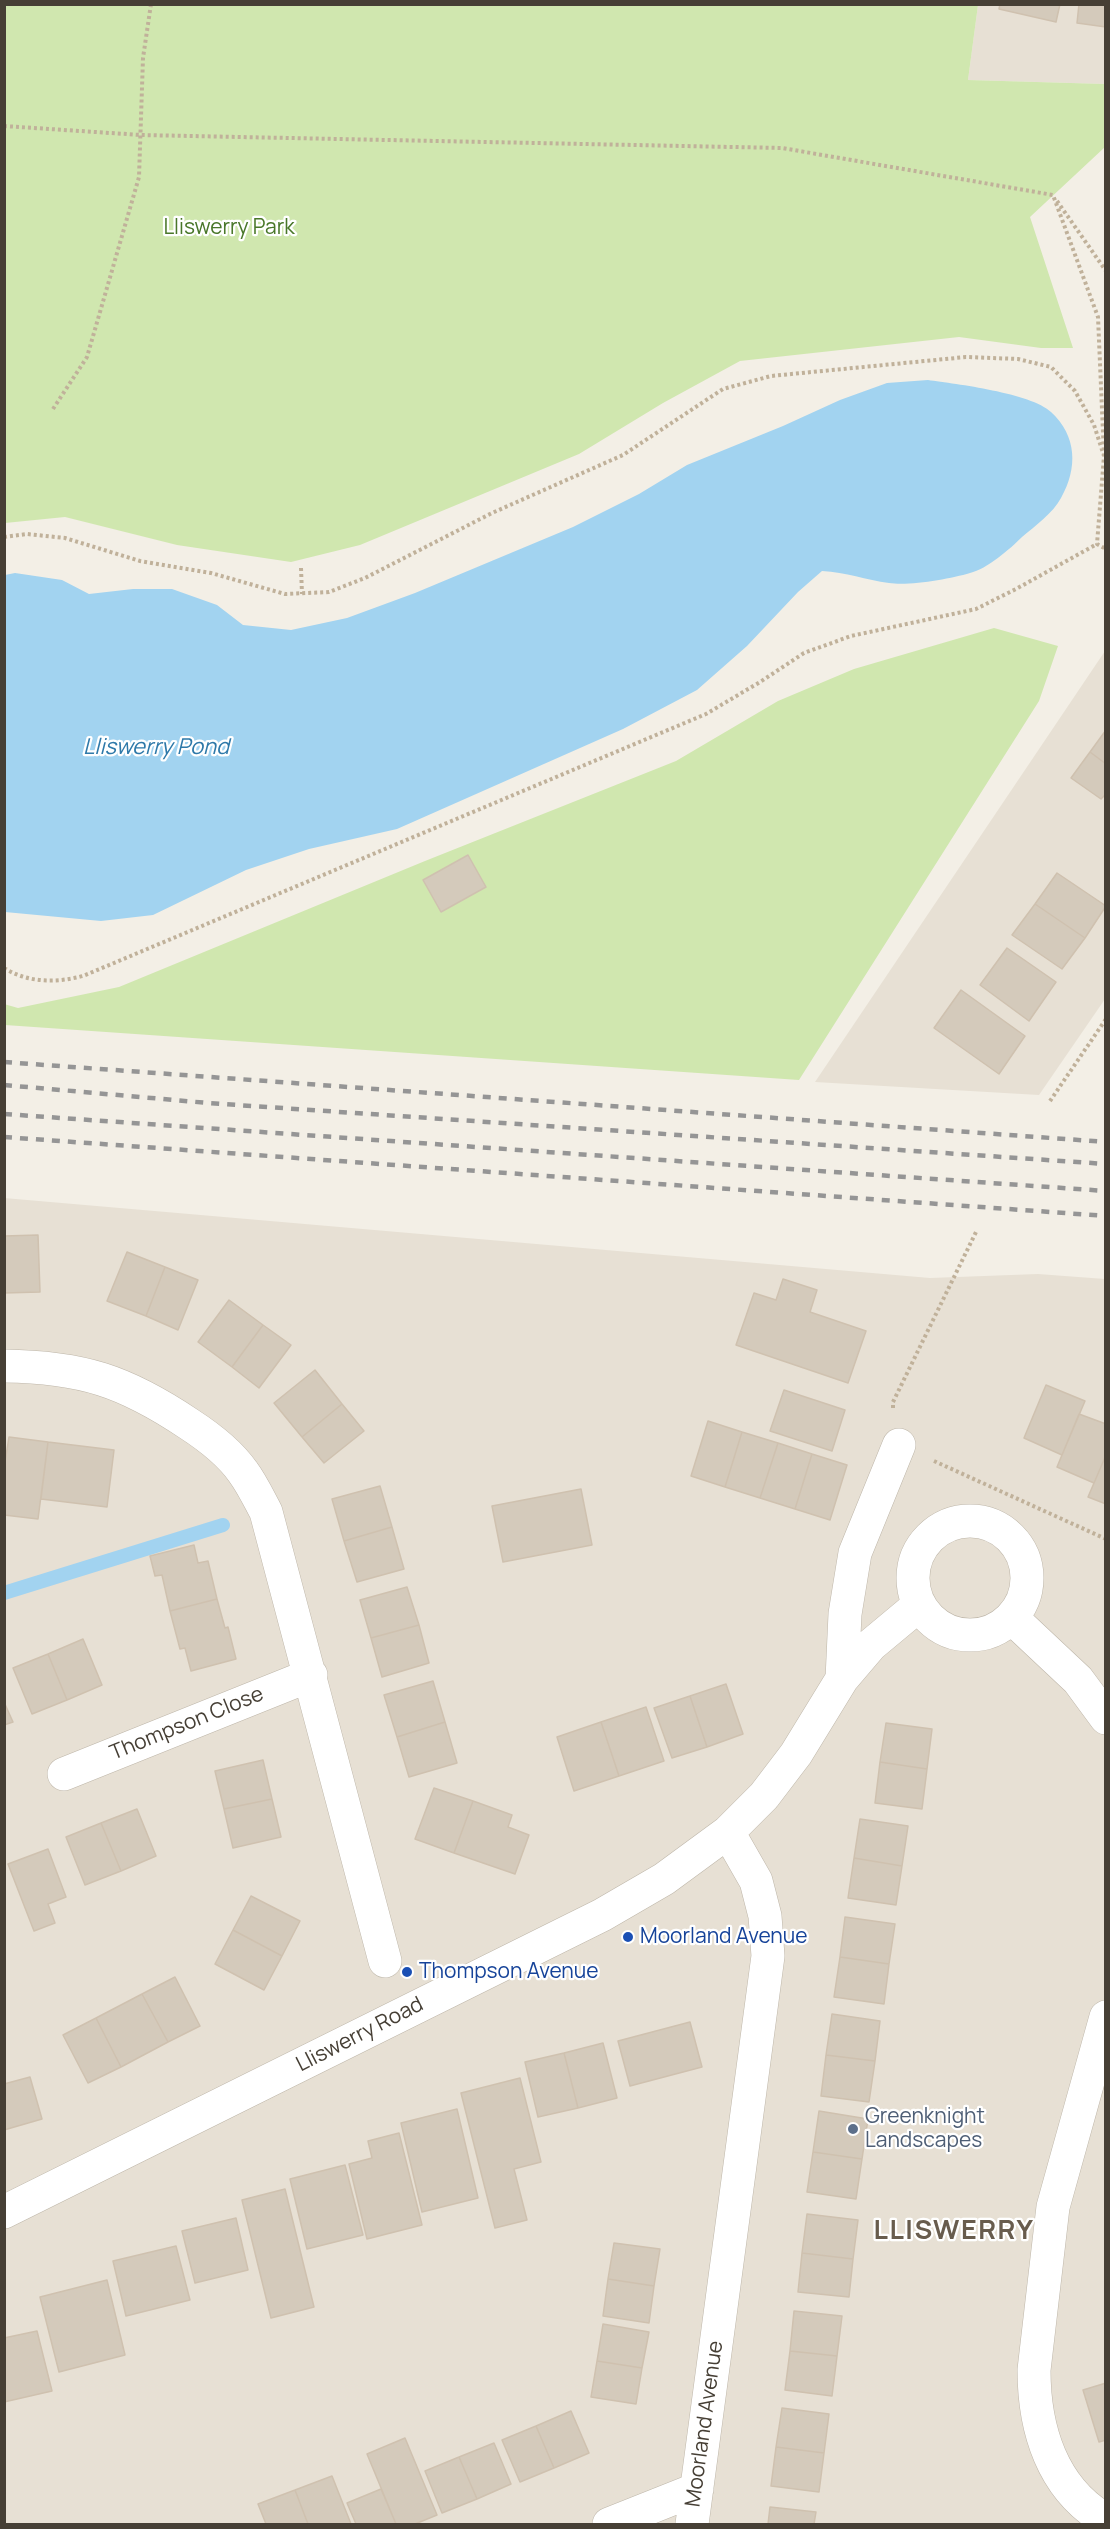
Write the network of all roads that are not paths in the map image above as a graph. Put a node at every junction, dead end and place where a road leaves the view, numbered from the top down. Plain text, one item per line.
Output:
1 (4, 1366) edge
2 (899, 1444) road end
3 (919, 1605) junction
4 (1012, 1618) junction
5 (311, 1675) junction
6 (842, 1679) junction
7 (1106, 1718) edge
8 (64, 1774) dead end
9 (728, 1832) junction
10 (385, 1961) dead end
11 (1106, 2017) edge
12 (4, 2212) edge
13 (697, 2489) junction
14 (1106, 2520) edge
15 (609, 2524) edge
16 (692, 2524) edge

1 - 5 street
2 - 6 street, Lliswerry Road
3 - 4 street
3 - 4 street
3 - 6 street, Lliswerry Road
4 - 7 street
5 - 8 street, Thompson Close
5 - 10 street
6 - 9 street, Lliswerry Road
9 - 12 street, Lliswerry Road
9 - 13 street, Moorland Avenue
11 - 14 street
13 - 15 street
13 - 16 street, Moorland Avenue

